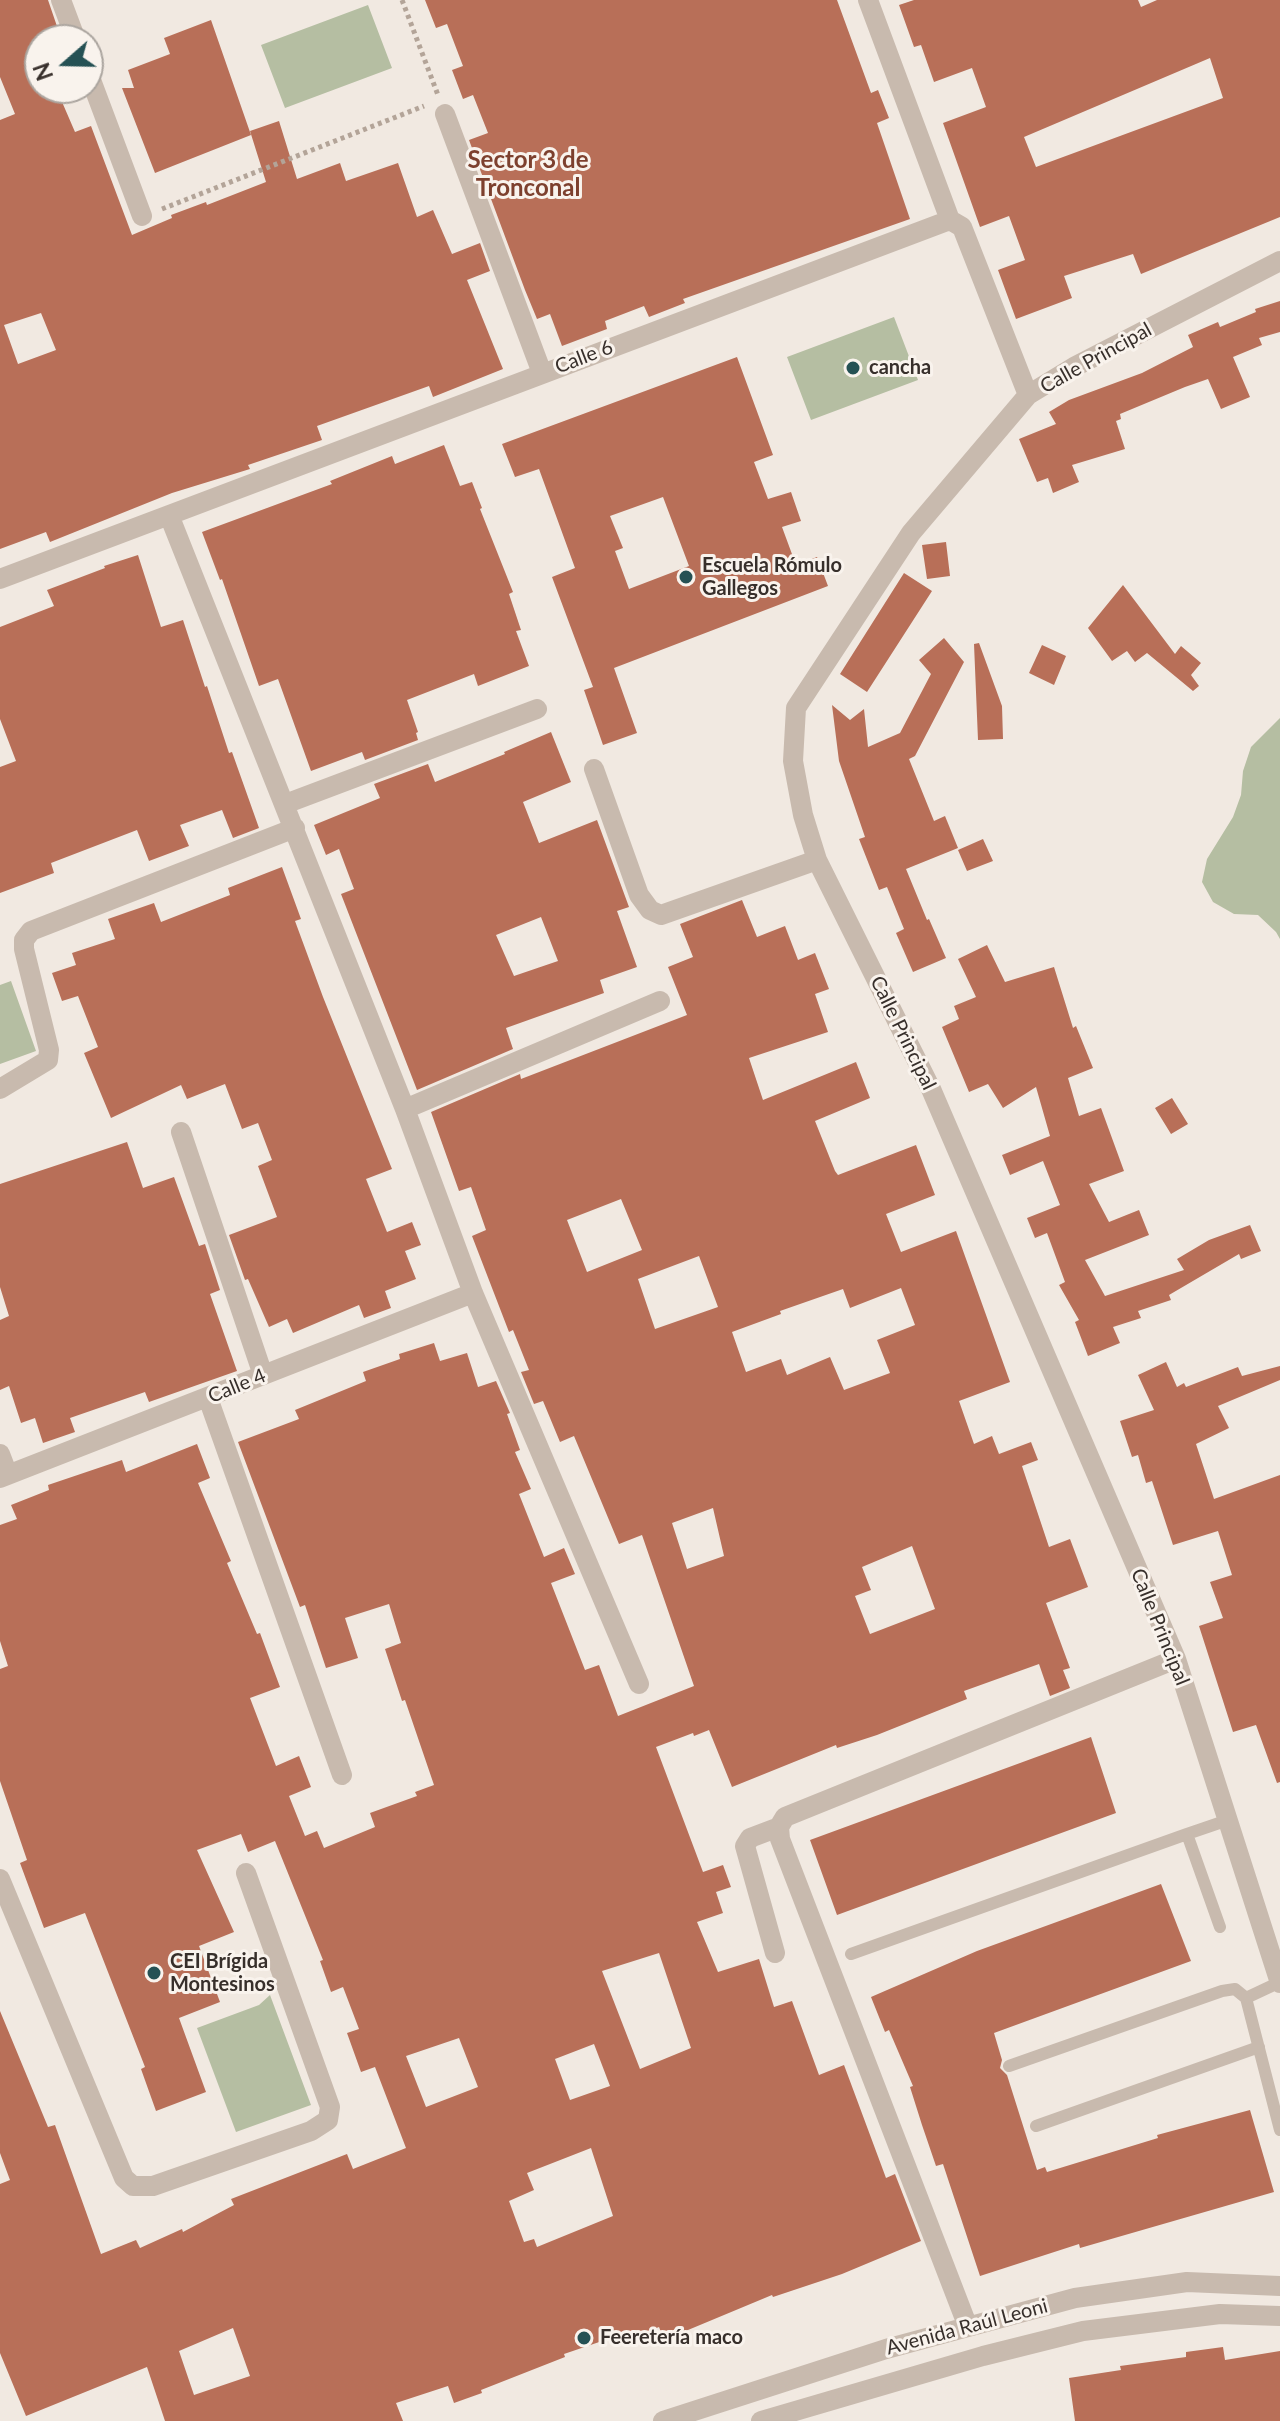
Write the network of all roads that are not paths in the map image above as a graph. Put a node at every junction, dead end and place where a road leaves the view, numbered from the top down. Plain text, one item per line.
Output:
1 (61, 0) edge
2 (868, 0) edge
3 (70, 24) edge
4 (100, 104) edge
5 (442, 107) road end
6 (142, 216) road end
7 (950, 220) junction
8 (1280, 261) edge
9 (542, 373) junction
10 (1028, 395) junction
11 (169, 515) junction
12 (0, 579) edge
13 (537, 709) dead end
14 (594, 769) dead end
15 (285, 804) junction
16 (295, 828) junction
17 (817, 860) junction
18 (660, 1001) dead end
19 (0, 1089) edge
20 (405, 1109) junction
21 (181, 1132) dead end
22 (473, 1293) junction
23 (263, 1375) junction
24 (208, 1398) junction
25 (0, 1454) edge
26 (4, 1477) edge
27 (1176, 1659) junction
28 (639, 1684) dead end
29 (342, 1775) dead end
30 (1228, 1820) junction
31 (779, 1827) junction
32 (1187, 1834) junction
33 (246, 1873) dead end
34 (0, 1879) edge
35 (1220, 1927) dead end
36 (775, 1953) dead end
37 (851, 1954) dead end
38 (1280, 1982) edge
39 (1246, 1998) junction
40 (1259, 2047) junction
41 (1009, 2066) dead end
42 (1036, 2126) dead end
43 (1280, 2130) edge
44 (1280, 2286) edge
45 (1280, 2316) edge
46 (968, 2327) junction
47 (779, 2385) junction
48 (787, 2417) edge
49 (663, 2421) edge
50 (761, 2421) edge

1 - 3 street
2 - 7 street
4 - 6 street
5 - 9 street
7 - 9 street, Calle 6
7 - 10 street
8 - 10 street, Calle Principal
9 - 11 street, Calle 6
10 - 17 street, Calle Principal
11 - 12 street, Calle 6
11 - 15 street
13 - 15 street
14 - 17 street
15 - 16 street
16 - 19 street
16 - 20 street
17 - 27 street, Calle Principal
18 - 20 street
20 - 22 street
21 - 23 street
22 - 23 street, Calle 4
22 - 28 street
23 - 24 street, Calle 4
24 - 26 street, Calle 4
24 - 29 street
25 - 26 street
27 - 30 street, Calle Principal
27 - 31 street
30 - 32 lane
30 - 38 street, Calle Principal
31 - 36 street
31 - 46 street
32 - 35 lane
32 - 37 lane
33 - 34 street
38 - 39 lane
39 - 40 lane
39 - 41 lane
40 - 42 lane
40 - 43 lane
44 - 46 street, Avenida Raúl Leoni
45 - 48 street, Avenida Raúl Leoni
46 - 47 street, Avenida Raúl Leoni
47 - 48 street
47 - 49 street, Avenida Raúl Leoni
48 - 50 street, Avenida Raúl Leoni

